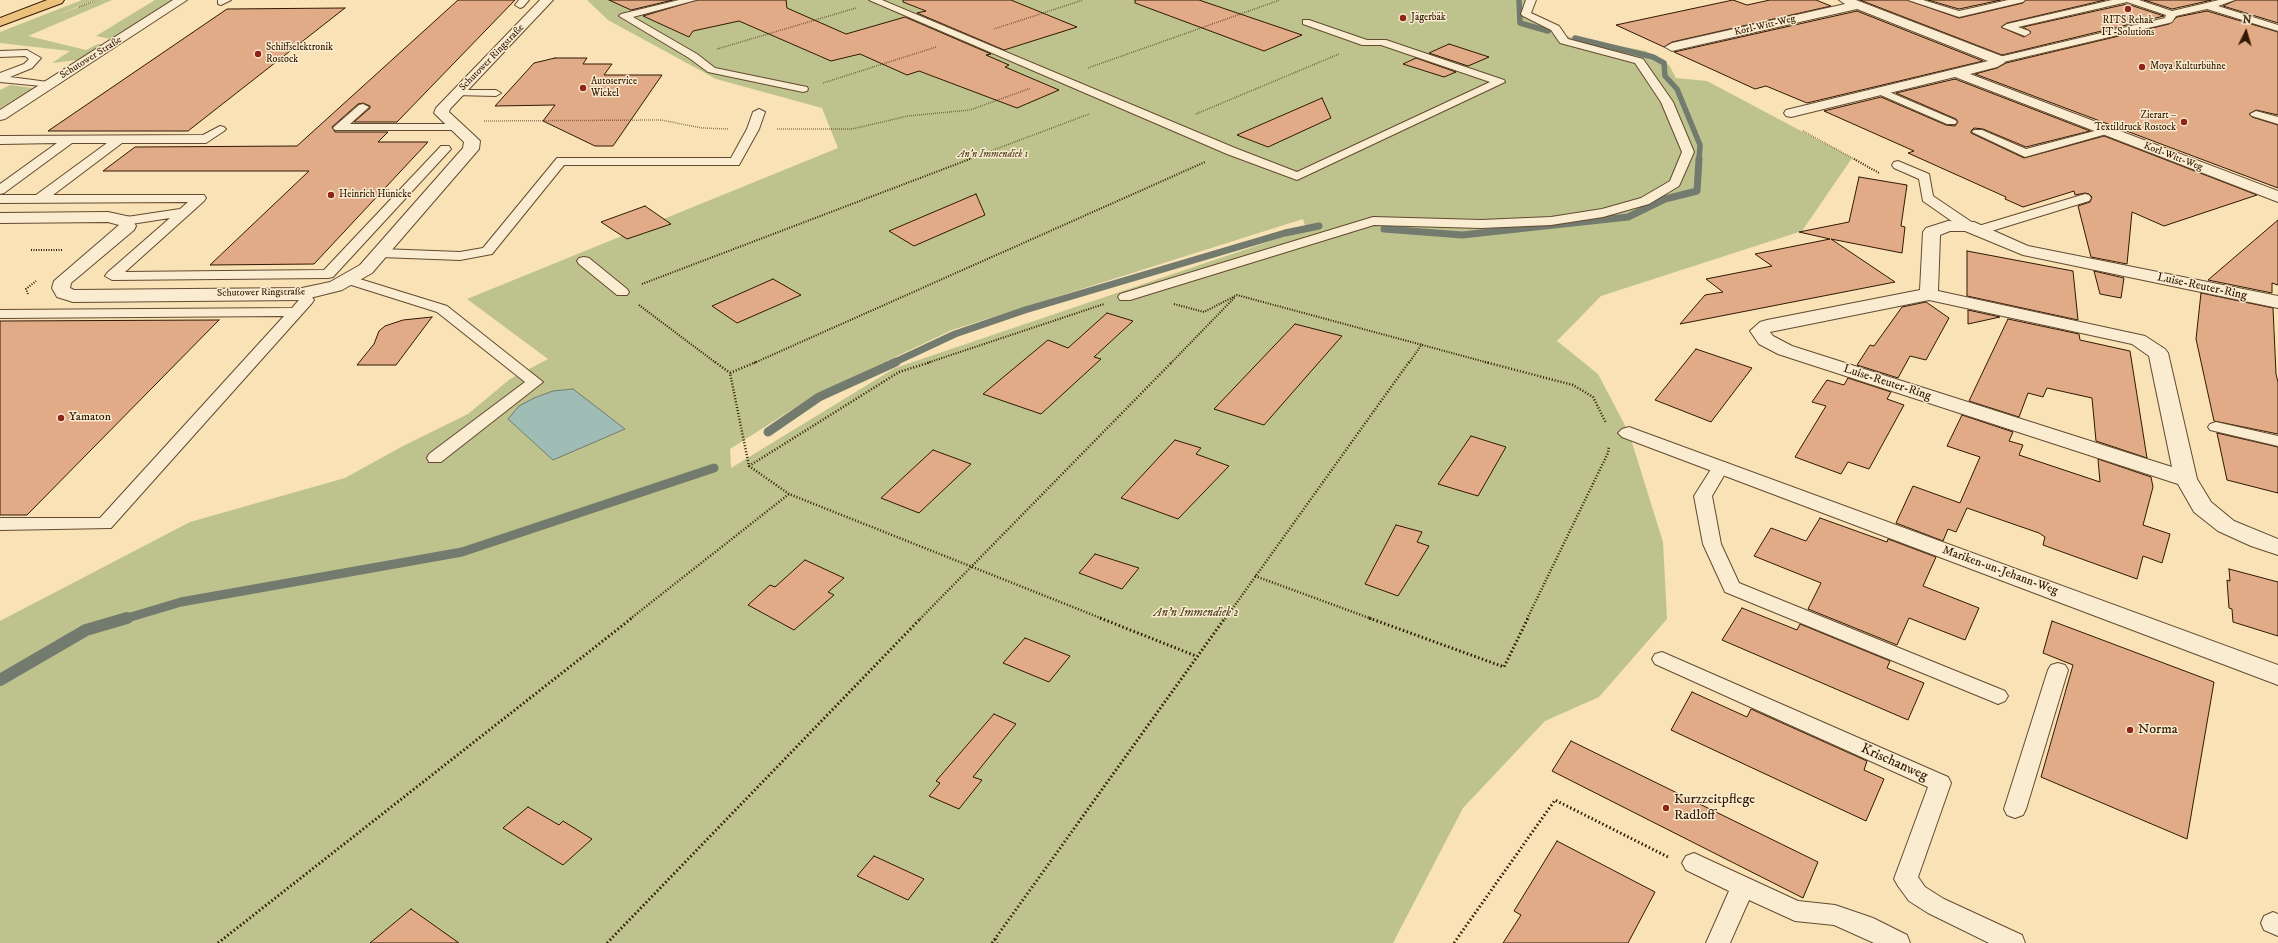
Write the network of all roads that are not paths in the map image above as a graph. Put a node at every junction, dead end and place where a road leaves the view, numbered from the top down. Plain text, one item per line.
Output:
1 (58, 0) edge
2 (182, 0) edge
3 (547, 0) edge
4 (691, 0) edge
5 (1531, 0) edge
6 (1913, 0) edge
7 (2020, 0) edge
8 (2125, 0) edge
9 (2129, 0) edge
10 (2230, 0) edge
11 (876, 1) edge
12 (1852, 2) edge
13 (2185, 2) dead end
14 (2204, 6) junction
15 (2172, 14) junction
16 (0, 22) edge
17 (1306, 22) dead end
18 (2278, 28) edge
19 (2024, 33) dead end
20 (1672, 47) dead end
21 (0, 54) edge
22 (1999, 60) junction
23 (1956, 73) junction
24 (0, 78) edge
25 (48, 85) junction
26 (803, 89) dead end
27 (1880, 91) junction
28 (458, 93) junction
29 (496, 93) dead end
30 (363, 107) dead end
31 (758, 112) dead end
32 (1791, 113) road end
33 (2256, 114) dead end
34 (0, 116) edge
35 (2278, 121) edge
36 (1951, 122) dead end
37 (452, 124) junction
38 (220, 129) dead end
39 (2106, 131) junction
40 (1978, 132) dead end
41 (0, 140) edge
42 (69, 140) junction
43 (120, 140) junction
44 (445, 149) dead end
45 (1898, 164) dead end
46 (0, 190) edge
47 (2278, 197) edge
48 (2085, 198) dead end
49 (0, 199) edge
50 (39, 199) junction
51 (184, 212) junction
52 (0, 218) edge
53 (125, 220) junction
54 (1974, 228) junction
55 (381, 253) junction
56 (584, 261) dead end
57 (350, 280) junction
58 (622, 292) road end
59 (302, 294) junction
60 (1929, 294) junction
61 (1125, 297) road end
62 (2278, 302) edge
63 (296, 312) junction
64 (0, 314) edge
65 (2216, 427) dead end
66 (1620, 433) road end
67 (2278, 441) edge
68 (435, 458) dead end
69 (1721, 467) junction
70 (2186, 479) junction
71 (0, 524) edge
72 (2278, 547) edge
73 (1662, 659) dead end
74 (2058, 670) dead end
75 (2278, 675) edge
76 (1998, 696) dead end
77 (2015, 809) dead end
78 (1694, 863) road end
79 (1743, 887) junction
80 (1718, 943) edge
81 (1898, 943) edge
82 (2013, 943) edge

1 - 16 highway
2 - 25 street, Schutower Straße
3 - 28 street, Schutower Ringstraße
4 - 26 lane
5 - 61 lane
6 - 7 lane
8 - 19 lane
9 - 15 lane
10 - 14 lane
11 - 17 lane
12 - 20 street, Korl-Witt-Weg
12 - 22 street, Korl-Witt-Weg
13 - 14 lane
14 - 15 lane
14 - 18 lane
15 - 22 lane
21 - 24 lane
22 - 23 street
23 - 27 street
23 - 39 street, Korl-Witt-Weg
24 - 25 lane
25 - 34 street, Schutower Straße
27 - 32 street
27 - 36 lane
28 - 29 lane
28 - 37 street, Schutower Ringstraße
30 - 37 lane
31 - 55 lane
33 - 35 lane
37 - 55 street, Schutower Ringstraße
38 - 43 lane
39 - 40 lane
39 - 47 street, Korl-Witt-Weg
41 - 42 lane
42 - 43 lane
42 - 46 lane
43 - 50 lane
44 - 51 lane
45 - 54 lane
48 - 54 lane
49 - 50 lane
50 - 51 lane
51 - 53 lane
52 - 53 street
53 - 59 street, Schutower Ringstraße
54 - 60 street, Luise-Reuter-Ring
54 - 62 street, Luise-Reuter-Ring
55 - 57 street, Schutower Ringstraße
56 - 58 lane
57 - 59 street, Schutower Ringstraße
57 - 68 lane
59 - 63 lane
60 - 70 street, Luise-Reuter-Ring
60 - 70 street, Luise-Reuter-Ring
63 - 64 lane
63 - 71 lane
65 - 67 lane
66 - 69 street, Mariken-un-Jehann-Weg
69 - 75 street, Mariken-un-Jehann-Weg
69 - 76 lane
70 - 72 street, Luise-Reuter-Ring
73 - 82 lane, Krischanweg
74 - 77 lane
78 - 79 lane
79 - 80 lane
79 - 81 lane

